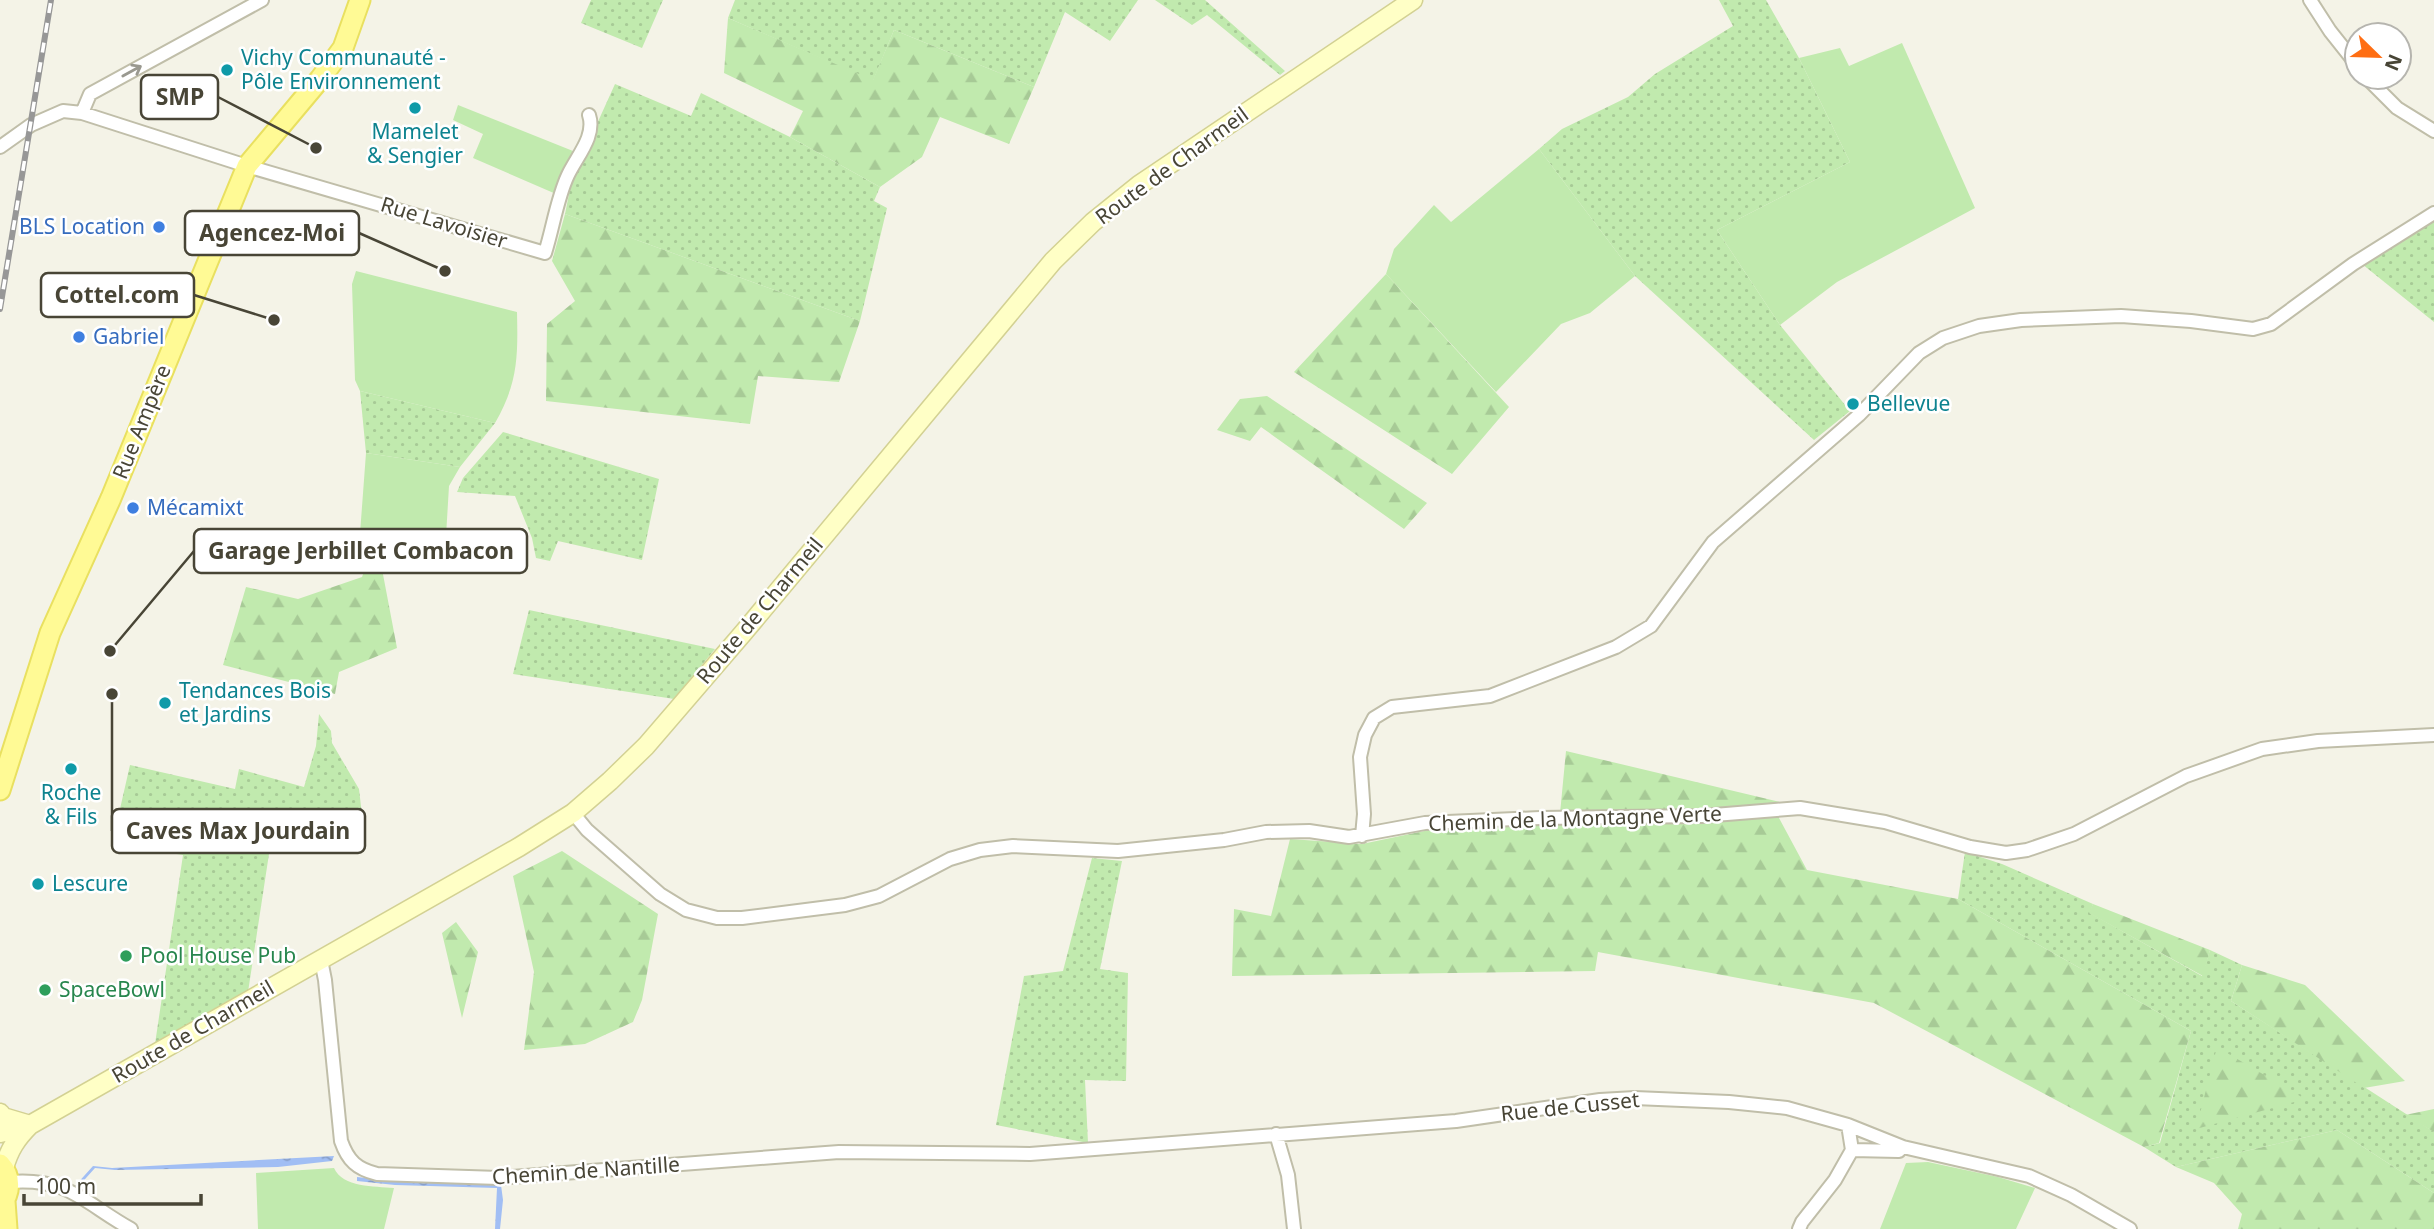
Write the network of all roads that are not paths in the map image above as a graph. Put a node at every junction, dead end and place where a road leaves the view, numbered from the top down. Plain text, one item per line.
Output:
1 (262, 0) edge
2 (360, 0) edge
3 (1413, 0) edge
4 (2310, 0) edge
5 (2343, 47) edge
6 (2380, 91) edge
7 (82, 113) junction
8 (589, 116) dead end
9 (2434, 131) edge
10 (0, 147) edge
11 (247, 166) junction
12 (2434, 213) edge
13 (2434, 735) edge
14 (0, 790) edge
15 (573, 813) junction
16 (1362, 836) junction
17 (321, 960) junction
18 (0, 1113) edge
19 (30, 1125) junction
20 (1848, 1125) junction
21 (0, 1133) edge
22 (1276, 1134) junction
23 (1903, 1147) junction
24 (1852, 1150) junction
25 (1030, 1154) joint
26 (3, 1177) edge
27 (7, 1229) edge
28 (131, 1229) edge
29 (1294, 1229) edge
30 (1799, 1229) edge
31 (2130, 1229) edge

7 -> 1 street
2 - 11 main road, Rue Ampère
3 - 15 main road, Route de Charmeil
4 - 5 street
6 - 9 street
7 - 10 street
7 - 11 street, Rue Lavoisier
8 - 11 street, Rue Lavoisier
11 - 14 main road, Rue Ampère
12 - 16 street
13 - 16 street, Chemin de la Montagne Verte
15 - 16 street, Chemin de la Montagne Verte
15 - 17 main road, Route de Charmeil
17 - 19 main road, Route de Charmeil
17 - 25 street, Chemin de Nantille
18 - 19 main road
19 - 21 main road, Route de Charmeil
19 - 26 main road, Route de Charmeil
20 - 22 street, Rue de Cusset
20 - 23 street, Rue de Cusset
20 - 24 street
22 - 25 street, Rue de Cusset
22 - 29 street
23 - 24 street
23 - 31 street, Rue de Cusset
24 - 30 street
26 - 27 main road
26 - 28 street

